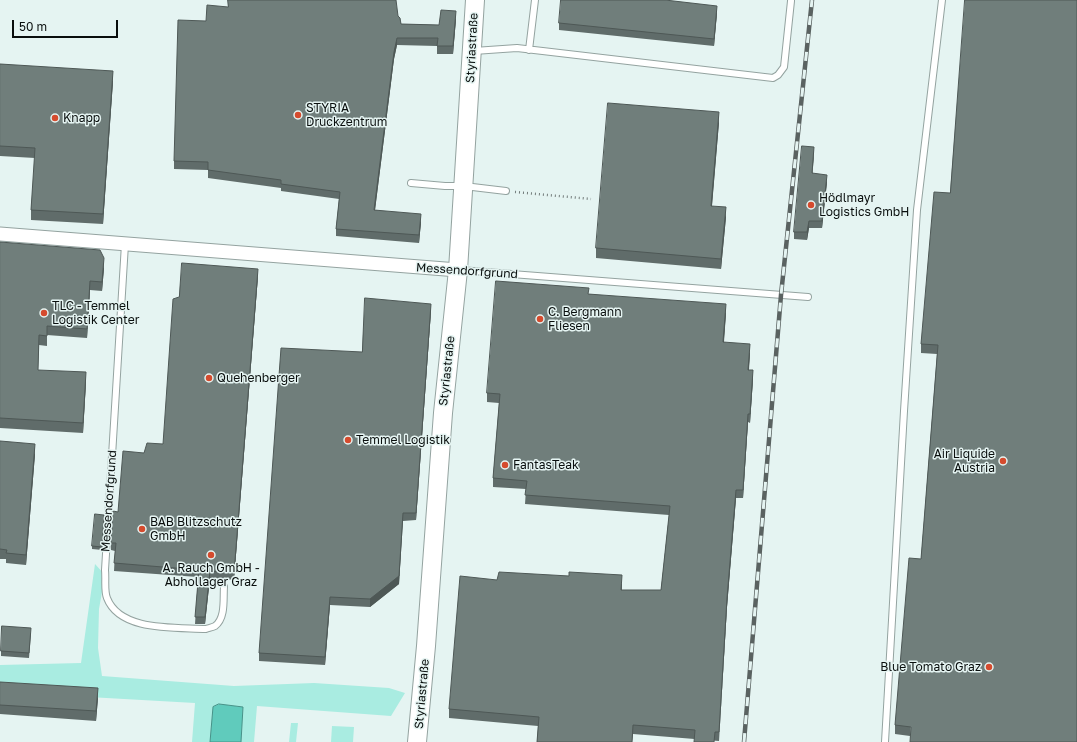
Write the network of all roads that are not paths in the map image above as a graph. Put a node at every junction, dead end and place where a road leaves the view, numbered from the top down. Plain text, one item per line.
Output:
1 (475, 0) edge
2 (535, 0) edge
3 (942, 0) edge
4 (791, 1) edge
5 (529, 50) junction
6 (472, 52) junction
7 (411, 183) dead end
8 (464, 186) junction
9 (506, 191) road end
10 (0, 234) edge
11 (126, 244) junction
12 (458, 270) junction
13 (808, 297) dead end
14 (224, 587) dead end
15 (417, 742) edge
16 (885, 742) edge

1 - 6 street, Styriastraße
2 - 5 lane
3 - 16 lane
4 - 5 lane
5 - 6 lane
6 - 8 street, Styriastraße
7 - 8 lane
8 - 9 lane
8 - 12 street, Styriastraße
10 - 11 street, Messendorfgrund
11 - 12 street, Messendorfgrund
11 - 14 lane, Messendorfgrund
12 - 13 lane, Messendorfgrund
12 - 15 street, Styriastraße

